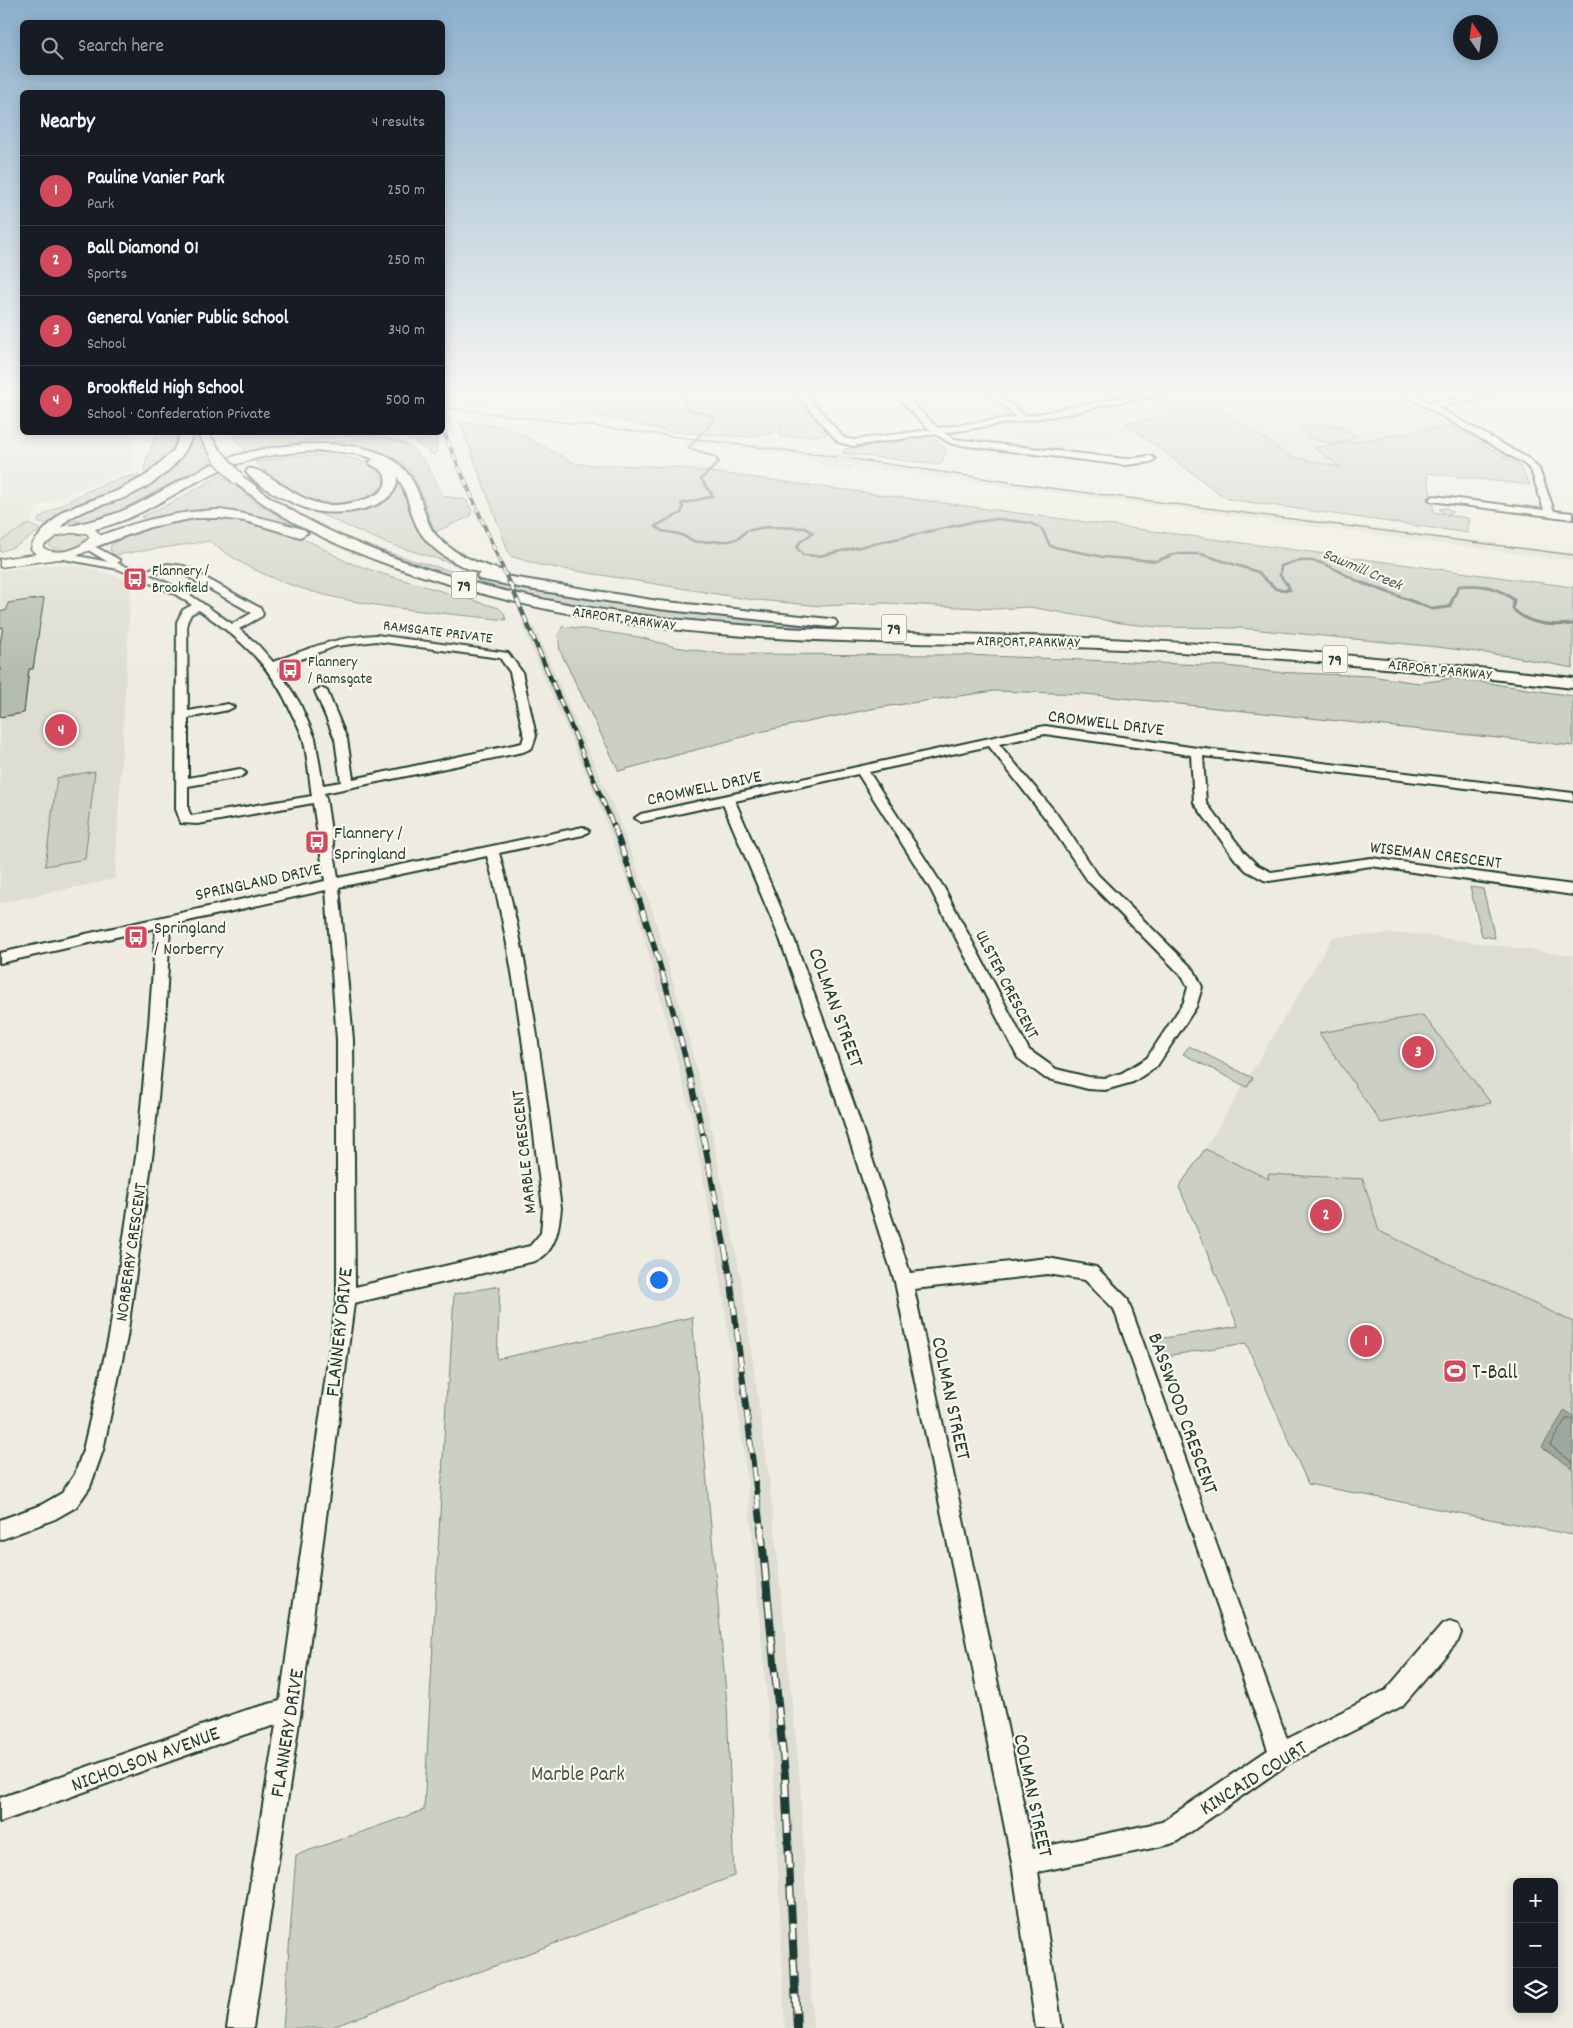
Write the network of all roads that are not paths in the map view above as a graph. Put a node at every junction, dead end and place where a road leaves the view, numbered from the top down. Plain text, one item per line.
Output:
1 (133, 488) edge
2 (178, 488) edge
3 (191, 488) edge
4 (250, 488) edge
5 (268, 488) edge
6 (278, 488) edge
7 (389, 488) edge
8 (410, 488) edge
9 (1541, 488) edge
10 (1434, 499) dead end
11 (1550, 513) junction
12 (1573, 516) edge
13 (77, 529) junction
14 (44, 538) junction
15 (92, 542) junction
16 (54, 555) junction
17 (0, 557) edge
18 (0, 563) edge
19 (121, 567) junction
20 (140, 575) junction
21 (448, 580) junction
22 (543, 586) junction
23 (200, 605) junction
24 (232, 628) junction
25 (1097, 643) junction
26 (271, 667) junction
27 (1573, 683) edge
28 (321, 691) dead end
29 (228, 707) dead end
30 (182, 716) junction
31 (991, 741) junction
32 (1197, 752) junction
33 (861, 769) junction
34 (240, 773) dead end
35 (182, 783) junction
36 (347, 784) junction
37 (319, 794) junction
38 (1573, 797) edge
39 (728, 800) junction
40 (642, 818) dead end
41 (583, 831) dead end
42 (492, 851) junction
43 (332, 884) junction
44 (1573, 890) edge
45 (163, 921) junction
46 (0, 958) edge
47 (904, 1282) junction
48 (346, 1296) junction
49 (0, 1530) edge
50 (1450, 1633) dead end
51 (290, 1709) junction
52 (1281, 1755) junction
53 (0, 1810) edge
54 (1024, 1863) junction
55 (240, 2028) edge
56 (1049, 2028) edge

1 - 14 highway
2 - 13 highway
3 - 15 highway
4 - 21 highway, AIRPORT PARKWAY / 79, bridge
5 - 22 highway, AIRPORT PARKWAY / 79
6 - 7 highway
8 - 22 highway
9 - 11 street
10 - 11 street
11 - 12 street
13 - 14 main road
13 - 15 main road
14 - 16 main road
14 - 17 main road
15 - 16 main road
15 - 19 street, FLANNERY DRIVE
15 - 21 highway
16 - 18 main road
16 - 19 street, FLANNERY DRIVE
19 - 20 street, FLANNERY DRIVE
20 - 23 street, FLANNERY DRIVE
20 - 24 street
21 - 25 highway, AIRPORT PARKWAY / 79
22 - 25 highway, AIRPORT PARKWAY / 79
23 - 24 street, FLANNERY DRIVE
23 - 30 street
24 - 26 street, FLANNERY DRIVE
25 - 27 highway, AIRPORT PARKWAY / 79
26 - 36 street, RAMSGATE PRIVATE
26 - 37 street, FLANNERY DRIVE
28 - 36 street
29 - 30 street
30 - 35 street
31 - 32 street, CROMWELL DRIVE
31 - 33 street, CROMWELL DRIVE
31 - 33 street, ULSTER CRESCENT
32 - 38 street, CROMWELL DRIVE
32 - 44 street, WISEMAN CRESCENT
33 - 39 street, CROMWELL DRIVE
34 - 35 street
35 - 37 street, RAMSGATE PRIVATE
36 - 37 street, RAMSGATE PRIVATE
37 - 43 street, FLANNERY DRIVE
39 - 40 street, CROMWELL DRIVE
39 - 47 street, COLMAN STREET
41 - 42 street, SPRINGLAND DRIVE
42 - 43 street, SPRINGLAND DRIVE
42 - 48 street, MARBLE CRESCENT
43 - 45 street, SPRINGLAND DRIVE
43 - 48 street, FLANNERY DRIVE
45 - 46 street, SPRINGLAND DRIVE
45 - 49 street, NORBERRY CRESCENT
47 - 52 street, BASSWOOD CRESCENT
47 - 54 street, COLMAN STREET
48 - 51 street, FLANNERY DRIVE
50 - 52 street, KINCAID COURT
51 - 53 street, NICHOLSON AVENUE
51 - 55 street, FLANNERY DRIVE
52 - 54 street, KINCAID COURT
54 - 56 street, COLMAN STREET

